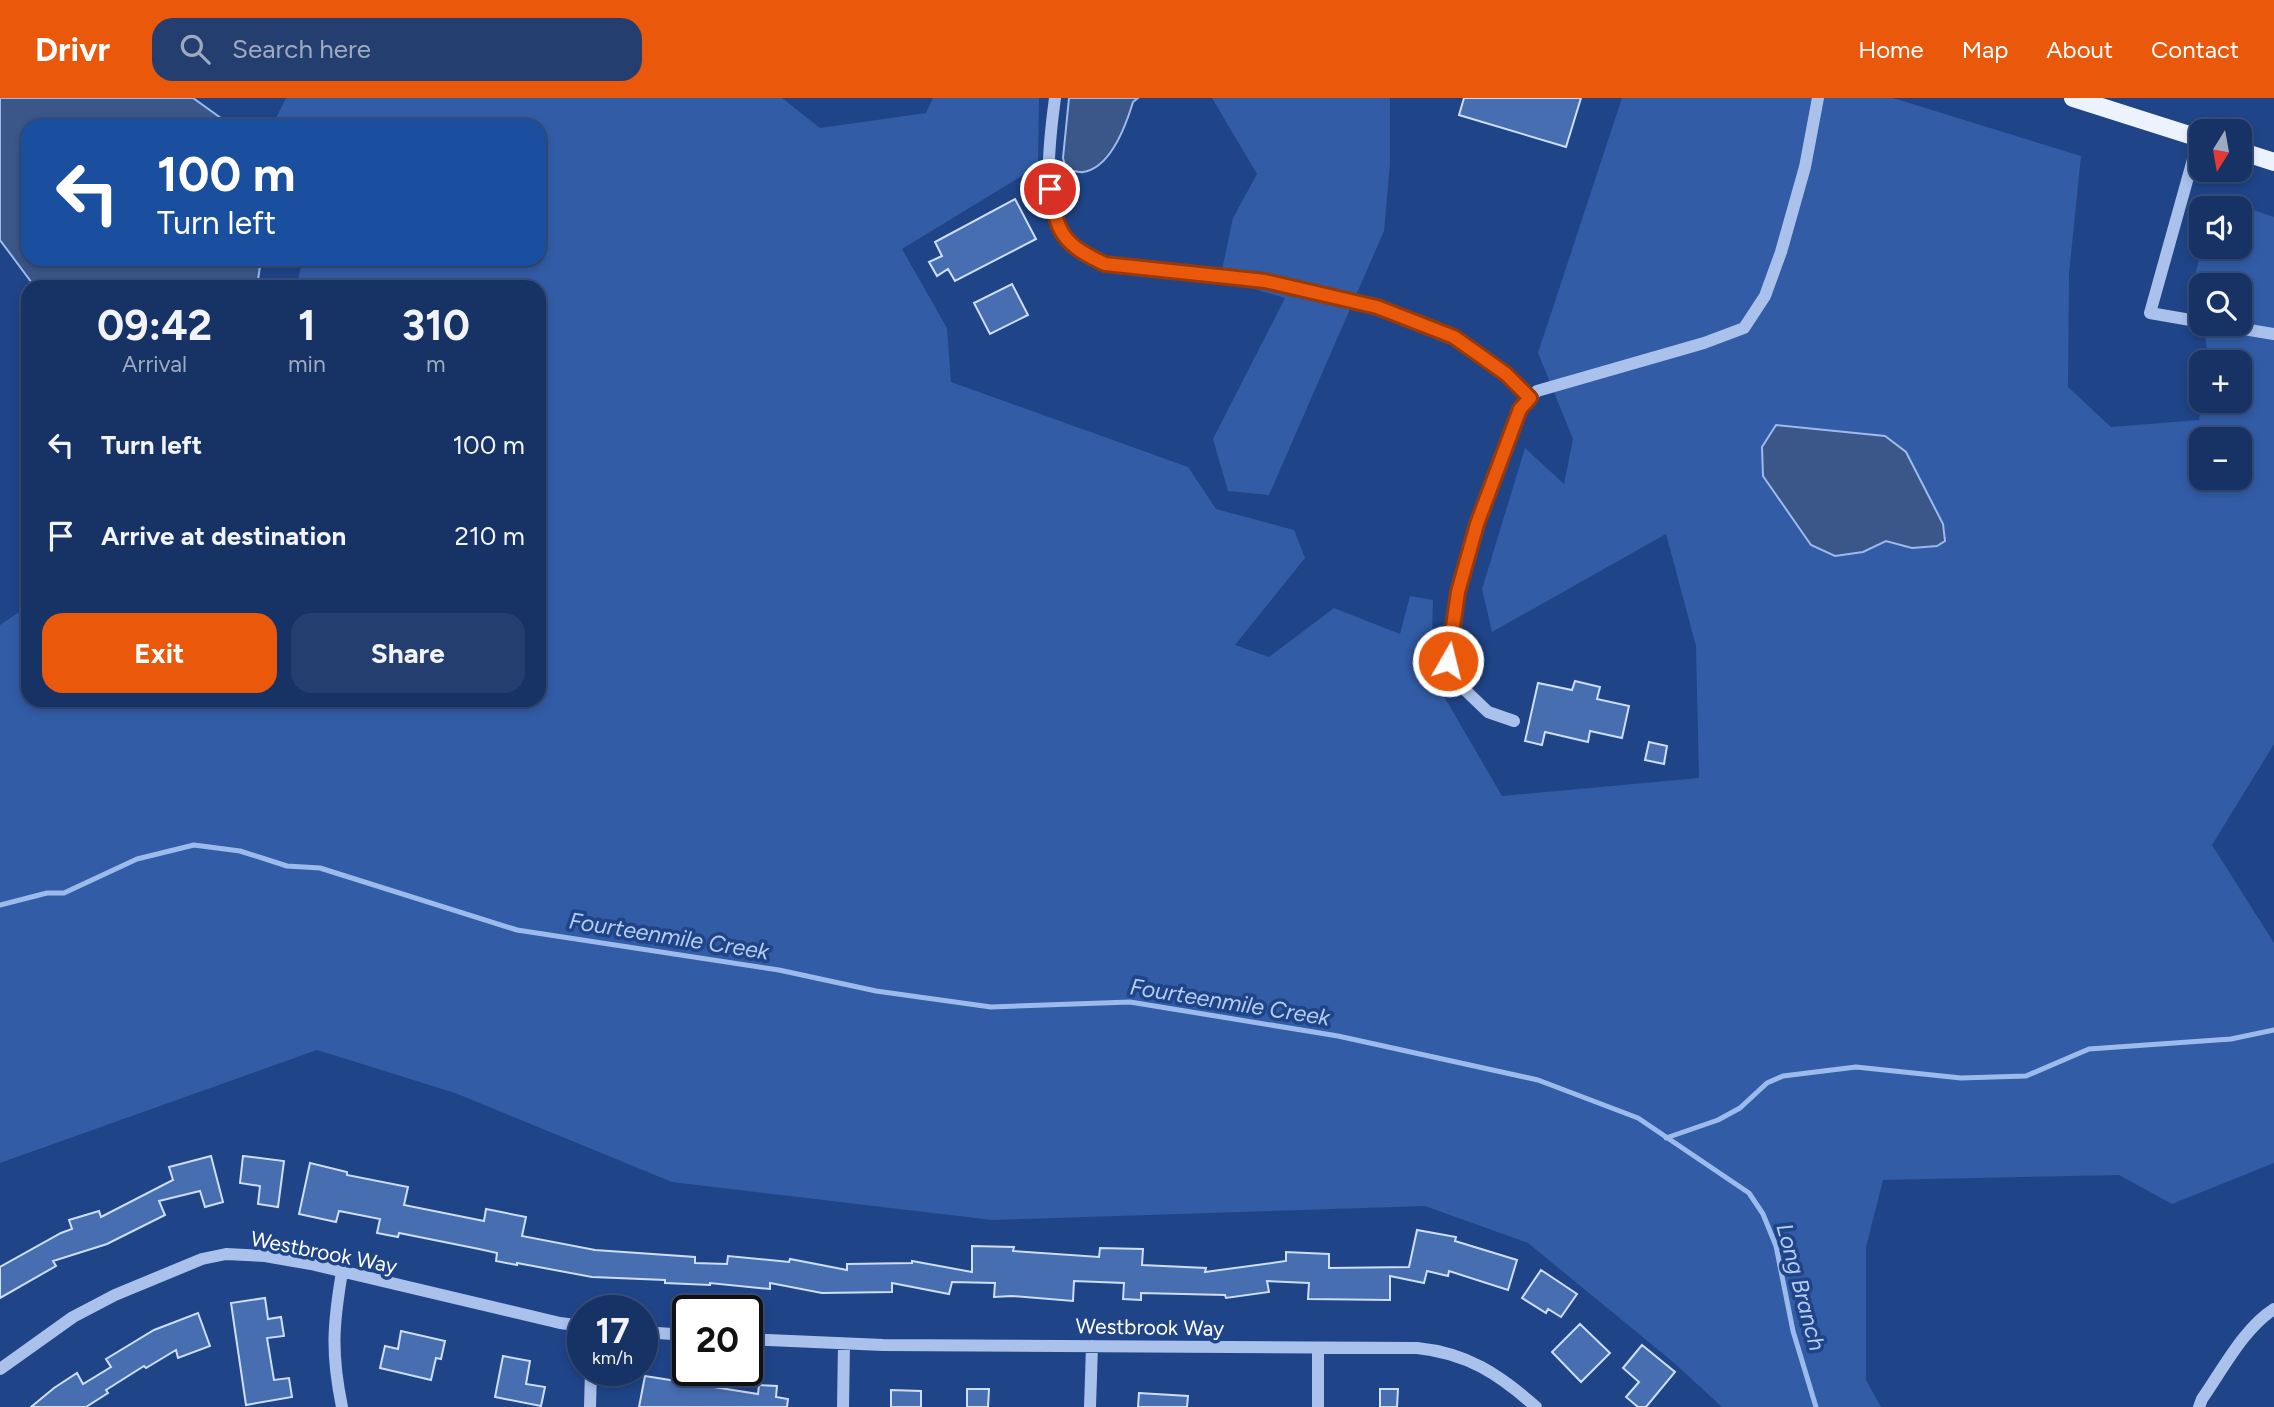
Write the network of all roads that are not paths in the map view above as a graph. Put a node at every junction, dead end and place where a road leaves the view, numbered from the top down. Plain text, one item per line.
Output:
1 (1055, 98) edge
2 (1818, 98) edge
3 (2073, 98) edge
4 (2189, 135) edge
5 (2252, 155) edge
6 (2274, 162) edge
7 (2189, 177) edge
8 (2189, 320) edge
9 (2252, 330) edge
10 (2274, 334) edge
11 (1530, 398) junction
12 (1514, 721) dead end
13 (342, 1272) junction
14 (2274, 1309) edge
15 (567, 1324) edge
16 (763, 1340) edge
17 (844, 1344) junction
18 (1092, 1346) junction
19 (1318, 1348) junction
20 (0, 1369) edge
21 (591, 1386) edge
22 (342, 1407) edge
23 (590, 1407) edge
24 (843, 1407) edge
25 (1090, 1407) edge
26 (1318, 1407) edge
27 (1536, 1407) edge
28 (2199, 1407) edge

1 - 11 street
2 - 11 street
3 - 4 main road
5 - 6 main road
7 - 8 street
9 - 10 street
11 - 12 street
13 - 15 street, Westbrook Way
13 - 20 street, Westbrook Way
13 - 22 street
14 - 28 street
16 - 17 street, Westbrook Way
17 - 18 street, Westbrook Way
17 - 24 street
18 - 19 street, Westbrook Way
18 - 25 street
19 - 26 street
19 - 27 street, Westbrook Way
21 - 23 street

